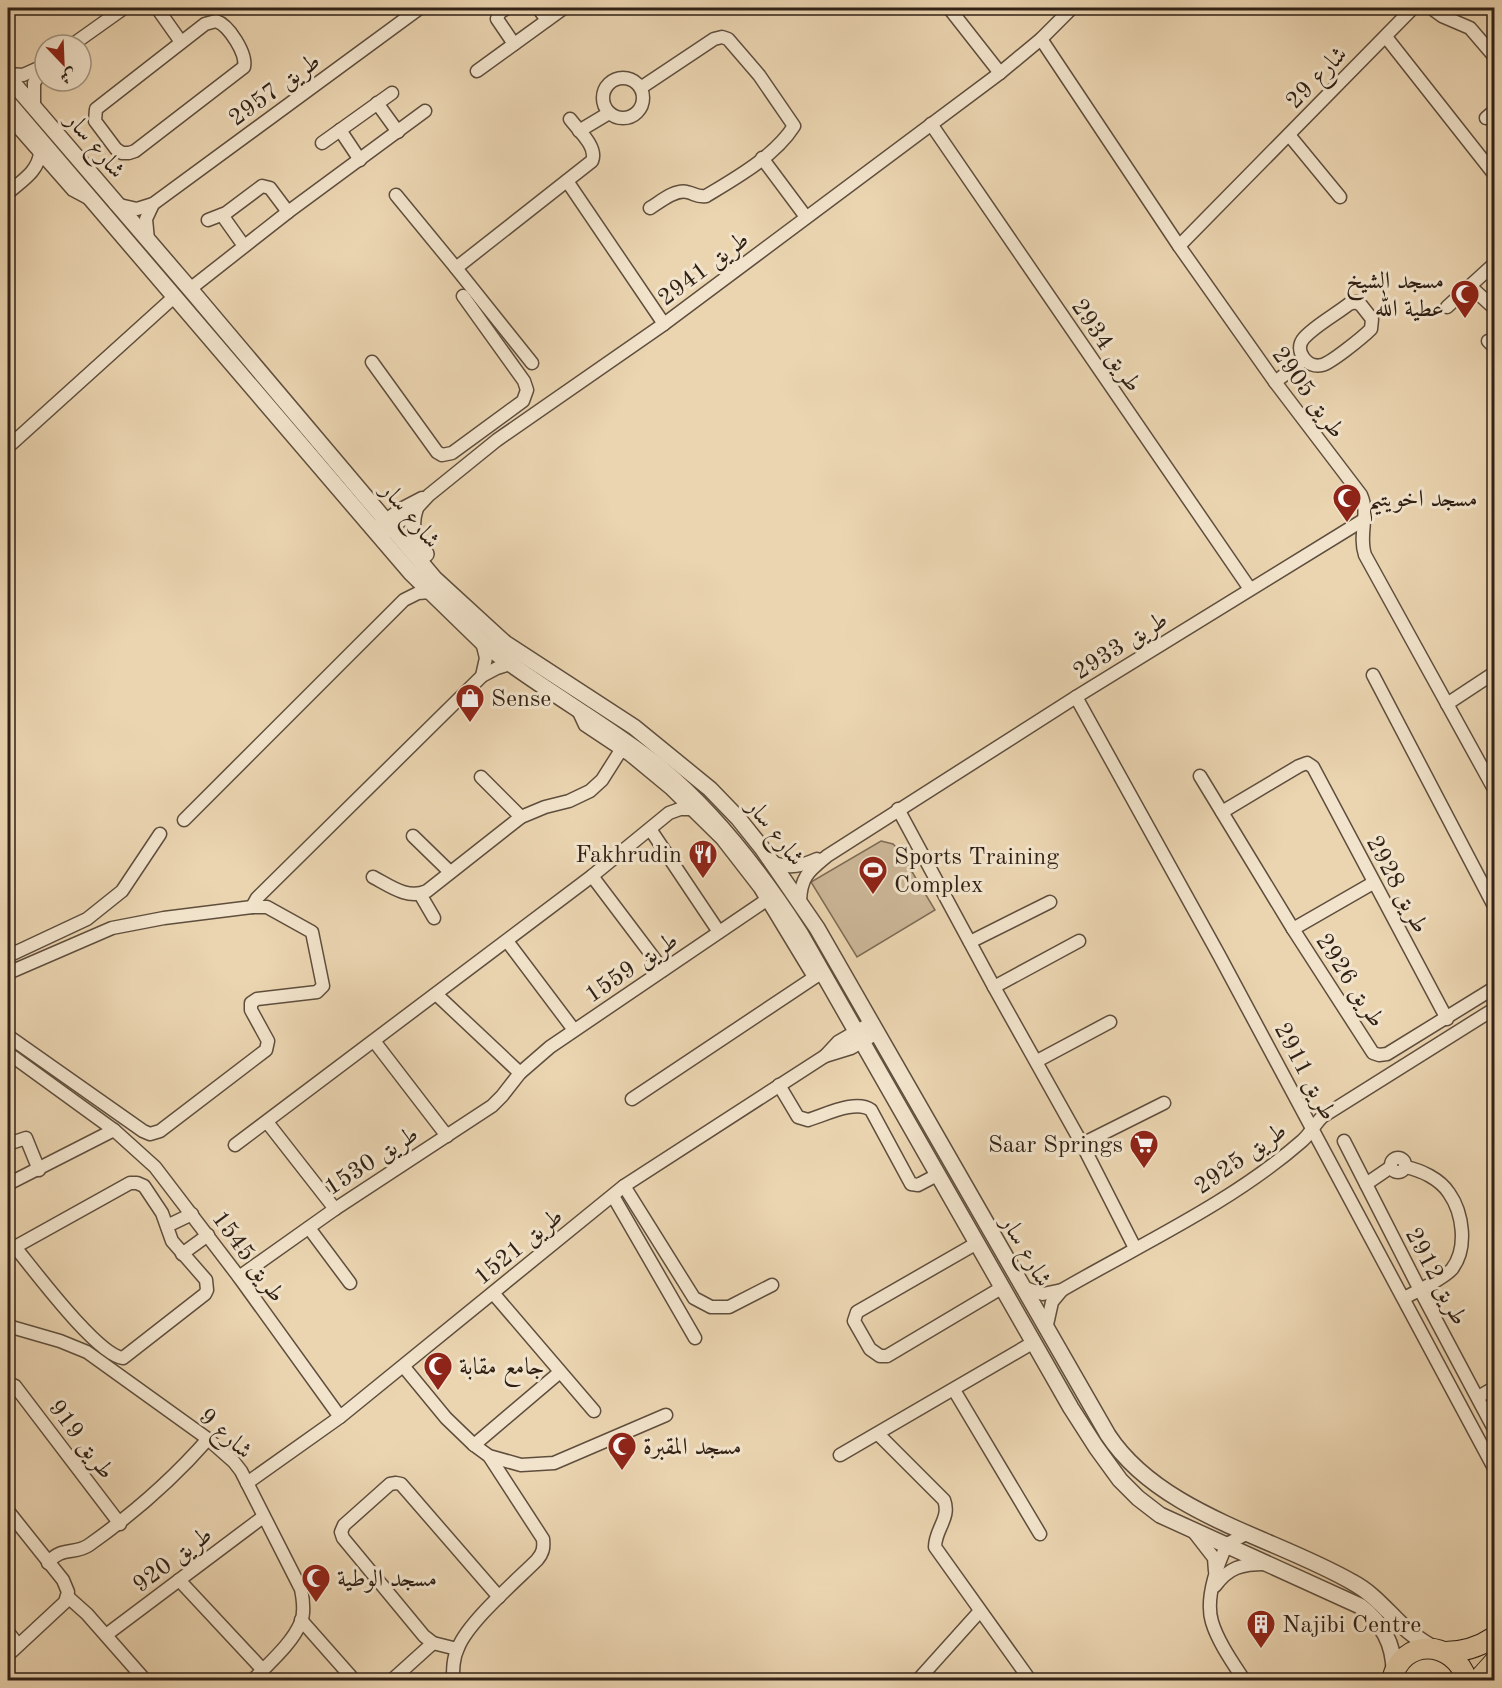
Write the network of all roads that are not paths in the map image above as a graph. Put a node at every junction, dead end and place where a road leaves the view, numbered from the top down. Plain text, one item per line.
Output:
1 (124, 8) edge
2 (157, 8) edge
3 (420, 8) edge
4 (507, 8) edge
5 (538, 8) edge
6 (564, 8) edge
7 (949, 8) edge
8 (1072, 8) edge
9 (1413, 8) edge
10 (1431, 8) edge
11 (493, 12) edge
12 (547, 20) junction
13 (89, 33) edge
14 (1386, 37) junction
15 (1041, 39) junction
16 (181, 42) junction
17 (514, 44) junction
18 (1494, 56) edge
19 (33, 70) edge
20 (477, 71) dead end
21 (1000, 73) junction
22 (8, 76) edge
23 (642, 87) junction
24 (34, 93) edge
25 (392, 93) dead end
26 (8, 102) edge
27 (377, 103) junction
28 (34, 108) junction
29 (426, 111) dead end
30 (609, 113) junction
31 (8, 116) edge
32 (570, 119) dead end
33 (931, 124) junction
34 (340, 130) junction
35 (579, 131) junction
36 (398, 132) junction
37 (1289, 135) junction
38 (322, 143) dead end
39 (40, 153) junction
40 (762, 158) junction
41 (360, 160) junction
42 (55, 170) junction
43 (34, 171) junction
44 (1494, 174) edge
45 (567, 181) junction
46 (8, 193) edge
47 (396, 195) dead end
48 (1340, 197) dead end
49 (89, 198) junction
50 (115, 203) junction
51 (153, 204) junction
52 (650, 208) dead end
53 (288, 212) junction
54 (222, 215) junction
55 (806, 217) junction
56 (208, 220) dead end
57 (148, 242) junction
58 (244, 246) junction
59 (1179, 246) junction
60 (1494, 264) edge
61 (456, 268) junction
62 (1470, 286) junction
63 (190, 289) junction
64 (463, 296) dead end
65 (174, 297) junction
66 (1447, 307) dead end
67 (1494, 308) edge
68 (664, 324) junction
69 (1304, 360) junction
70 (372, 362) dead end
71 (532, 363) dead end
72 (1275, 382) junction
73 (488, 427) junction
74 (497, 440) junction
75 (8, 447) edge
76 (429, 495) junction
77 (415, 510) junction
78 (1365, 519) junction
79 (383, 528) junction
80 (410, 572) junction
81 (1250, 589) junction
82 (430, 592) junction
83 (455, 599) junction
84 (404, 600) junction
85 (482, 642) junction
86 (510, 664) junction
87 (1494, 674) edge
88 (1373, 675) dead end
89 (482, 676) junction
90 (1076, 696) junction
91 (1447, 704) junction
92 (578, 710) junction
93 (621, 750) junction
94 (1200, 776) dead end
95 (481, 777) dead end
96 (670, 788) junction
97 (1494, 789) edge
98 (692, 809) junction
99 (898, 809) junction
100 (1222, 812) junction
101 (669, 813) junction
102 (521, 818) junction
103 (184, 820) dead end
104 (650, 829) junction
105 (160, 834) dead end
106 (413, 836) dead end
107 (827, 855) junction
108 (774, 863) junction
109 (450, 872) junction
110 (592, 876) junction
111 (374, 877) dead end
112 (1373, 883) junction
113 (420, 894) junction
114 (768, 899) junction
115 (800, 901) junction
116 (1050, 902) dead end
117 (1494, 906) edge
118 (252, 907) junction
119 (434, 918) dead end
120 (1293, 929) junction
121 (719, 933) junction
122 (507, 941) junction
123 (1079, 941) dead end
124 (970, 942) junction
125 (8, 956) edge
126 (663, 970) junction
127 (8, 973) edge
128 (818, 975) junction
129 (994, 987) junction
130 (1494, 988) edge
131 (436, 994) junction
132 (1494, 1009) edge
133 (1447, 1019) junction
134 (1110, 1022) dead end
135 (874, 1028) junction
136 (574, 1030) junction
137 (1418, 1035) junction
138 (8, 1036) edge
139 (858, 1037) junction
140 (374, 1041) junction
141 (1427, 1052) junction
142 (8, 1053) edge
143 (20, 1061) junction
144 (1037, 1061) junction
145 (8, 1067) edge
146 (520, 1073) junction
147 (779, 1085) junction
148 (632, 1099) dead end
149 (1164, 1103) dead end
150 (267, 1122) junction
151 (1313, 1128) junction
152 (114, 1130) junction
153 (447, 1136) junction
154 (1344, 1141) dead end
155 (8, 1144) edge
156 (1082, 1144) junction
157 (235, 1145) dead end
158 (39, 1170) junction
159 (937, 1175) junction
160 (8, 1184) edge
161 (1366, 1184) junction
162 (624, 1186) junction
163 (613, 1196) junction
164 (335, 1209) junction
165 (192, 1215) junction
166 (167, 1226) junction
167 (309, 1228) junction
168 (208, 1235) junction
169 (977, 1243) junction
170 (11, 1248) edge
171 (1135, 1248) junction
172 (182, 1254) junction
173 (239, 1277) junction
174 (350, 1283) dead end
175 (772, 1285) dead end
176 (1003, 1287) junction
177 (1022, 1287) junction
178 (1062, 1290) junction
179 (1420, 1290) junction
180 (493, 1293) junction
181 (1404, 1298) junction
182 (8, 1326) edge
183 (1046, 1329) junction
184 (696, 1338) dead end
185 (1034, 1342) junction
186 (404, 1367) junction
187 (560, 1372) junction
188 (8, 1383) edge
189 (1494, 1388) edge
190 (954, 1390) junction
191 (1478, 1397) junction
192 (594, 1412) dead end
193 (666, 1415) dead end
194 (340, 1417) junction
195 (1494, 1429) edge
196 (878, 1434) junction
197 (208, 1439) junction
198 (474, 1445) junction
199 (840, 1455) dead end
200 (489, 1456) junction
201 (1494, 1468) edge
202 (247, 1483) junction
203 (8, 1511) edge
204 (263, 1517) junction
205 (120, 1524) junction
206 (1193, 1531) junction
207 (1040, 1534) dead end
208 (1246, 1534) junction
209 (1227, 1544) junction
210 (48, 1563) junction
211 (1269, 1564) junction
212 (179, 1580) junction
213 (1213, 1590) junction
214 (68, 1597) junction
215 (499, 1597) junction
216 (980, 1611) junction
217 (301, 1620) junction
218 (8, 1632) edge
219 (106, 1635) junction
220 (1494, 1637) edge
221 (433, 1643) junction
222 (18, 1645) junction
223 (457, 1649) junction
224 (1439, 1650) junction
225 (8, 1655) edge
226 (1494, 1662) edge
227 (262, 1670) junction
228 (1392, 1678) edge
229 (145, 1680) edge
230 (253, 1680) edge
231 (354, 1680) edge
232 (392, 1680) edge
233 (453, 1680) edge
234 (918, 1680) edge
235 (1030, 1680) edge
236 (1244, 1680) edge
237 (1467, 1680) edge
238 (1478, 1680) edge

1 - 13 street
2 - 16 street
3 - 51 street, طريق 2957
4 - 11 street
5 - 12 street
6 - 12 street
7 - 21 street
8 - 15 street, طريق 2941
9 - 14 street, شارع 29
10 - 18 street
11 - 17 street
12 - 17 street
14 - 37 street, شارع 29
14 - 44 street
15 - 21 street, طريق 2941
15 - 59 street, طريق 2905
16 - 16 street
17 - 20 street
19 - 22 street
21 - 33 street, طريق 2941
22 - 28 street, شارع سار
23 - 30 street
23 - 30 street
23 - 40 street
24 - 28 street
25 - 27 street
26 - 49 street, شارع سار
27 - 34 street
27 - 36 street
28 - 50 street, شارع سار
29 - 36 street
30 - 35 street
31 - 39 street
32 - 35 street
33 - 55 street, طريق 2941
33 - 81 street, طريق 2934
34 - 38 street
34 - 41 street
35 - 45 street
36 - 41 street
37 - 48 street
37 - 59 street, شارع 29
39 - 42 street
39 - 43 street
40 - 52 street
40 - 55 street
41 - 53 street
42 - 43 street
42 - 49 street
43 - 46 street
45 - 61 street
45 - 68 street
47 - 61 street
49 - 65 street, شارع سار
50 - 51 street
50 - 57 street, شارع سار
51 - 57 street
53 - 54 street
53 - 58 street
54 - 56 street
54 - 58 street
55 - 68 street, طريق 2941
57 - 63 street, شارع سار
58 - 63 street
59 - 72 street, طريق 2905
60 - 62 street
61 - 71 street
62 - 66 street
62 - 67 street
63 - 79 street, شارع سار
64 - 73 street
65 - 75 street
65 - 79 street, شارع سار
68 - 74 street, طريق 2941
69 - 69 street
69 - 72 street
70 - 73 street
72 - 78 street, طريق 2905
73 - 74 street
74 - 76 street, طريق 2941
76 - 77 street, طريق 2941
76 - 79 street, طريق 2941
77 - 79 street, طريق 2941
77 - 83 street
78 - 81 street, طريق 2933
78 - 91 street, طريق 2905
79 - 80 street, شارع سار
79 - 83 street, شارع سار
80 - 82 street, شارع سار
80 - 84 street
81 - 90 street, طريق 2933
82 - 84 street
82 - 85 street, شارع سار
83 - 108 street, شارع سار
84 - 103 street
85 - 86 street, شارع سار
85 - 89 street
86 - 89 street
86 - 92 street, شارع سار
87 - 91 street
88 - 117 street
89 - 118 street
90 - 99 street, طريق 2933
90 - 151 street, طريق 2911
91 - 97 street, طريق 2905
92 - 93 street
92 - 128 street, شارع سار
93 - 96 street
93 - 102 street
94 - 100 street, طريق 2926
95 - 102 street
96 - 98 street
96 - 101 street
98 - 101 street
98 - 114 street
99 - 107 street, طريق 2933
99 - 124 street
100 - 112 street, طريق 2928
100 - 120 street, طريق 2926
101 - 104 street
102 - 109 street
104 - 110 street
104 - 121 street
105 - 125 street
106 - 109 street
107 - 108 street, طريق 2933
107 - 115 street, طريق 2933
108 - 115 street, شارع سار
109 - 113 street
110 - 122 street
110 - 126 street
111 - 113 street
112 - 120 street, طريق 2926
112 - 133 street, طريق 2928
113 - 119 street
114 - 121 street, طريق 1559
114 - 128 street
115 - 135 street, شارع سار
116 - 124 street
118 - 127 street
118 - 138 street
120 - 137 street, طريق 2926
121 - 126 street, طريق 1559
122 - 131 street
122 - 136 street
123 - 129 street
124 - 129 street
126 - 136 street, طريق 1559
128 - 139 street, شارع سار
128 - 148 street
129 - 144 street
130 - 133 street
131 - 140 street
131 - 146 street
132 - 141 street, طريق 2925
133 - 137 street
134 - 144 street
135 - 139 street, طريق 1521
135 - 177 street, شارع سار
136 - 146 street, طريق 1559
137 - 141 street
139 - 147 street, طريق 1521
139 - 159 street, شارع سار
140 - 150 street
140 - 153 street
141 - 151 street, طريق 2925
142 - 143 street, طريق 1545
143 - 145 street
143 - 152 street, طريق 1545
144 - 156 street
146 - 153 street, طريق 1530
147 - 159 street
147 - 162 street, طريق 1521
149 - 156 street
150 - 157 street
150 - 164 street
151 - 171 street, طريق 2925
151 - 181 street, طريق 2911
152 - 158 street
152 - 165 street, طريق 1545
153 - 164 street, طريق 1530
154 - 161 street, طريق 2912
155 - 158 street
156 - 171 street
158 - 160 street
159 - 169 street, شارع سار
161 - 179 street, طريق 2912
161 - 179 street
162 - 163 street, طريق 1521
162 - 175 street
163 - 180 street, طريق 1521
163 - 184 street
164 - 167 street, طريق 1530
165 - 166 street
165 - 168 street, طريق 1545
166 - 170 street
166 - 172 street
167 - 173 street, طريق 1530
167 - 174 street
168 - 172 street
168 - 173 street, طريق 1545
169 - 176 street, شارع سار
169 - 176 street
170 - 172 street
171 - 178 street, طريق 2925
173 - 194 street, طريق 1545
176 - 185 street, شارع سار
177 - 178 street, طريق 2925
177 - 183 street, شارع سار
178 - 183 street
179 - 181 street
179 - 191 street, طريق 2912
180 - 186 street, طريق 1521
180 - 187 street
181 - 201 street, طريق 2911
182 - 197 street, شارع 9
183 - 208 street, شارع سار
185 - 190 street
185 - 206 street, شارع سار
186 - 194 street, طريق 1521
186 - 198 street
187 - 192 street
187 - 198 street
188 - 205 street, طريق 919
189 - 191 street
190 - 196 street
190 - 207 street
191 - 195 street, طريق 2912
193 - 200 street
194 - 202 street, طريق 1521
196 - 199 street
196 - 216 street
197 - 202 street, شارع 9
197 - 205 street
198 - 200 street
200 - 215 street
202 - 204 street, شارع 9
203 - 210 street
204 - 212 street, طريق 920
204 - 217 street, شارع 9
205 - 210 street
206 - 209 street, شارع سار
206 - 213 street
208 - 209 street
208 - 224 street, شارع سار
209 - 211 street, شارع سار
209 - 213 street
210 - 214 street
211 - 213 street
211 - 228 street, شارع سار
212 - 219 street, طريق 920
212 - 227 street
213 - 236 street
214 - 219 street
214 - 222 street
215 - 221 street
215 - 223 street
216 - 234 street
216 - 235 street
217 - 227 street
217 - 231 street
218 - 222 street
219 - 229 street
220 - 224 main road
221 - 223 street
221 - 232 street
222 - 225 street
223 - 233 street
224 - 228 main road
224 - 237 main road
226 - 238 main road
227 - 230 street

